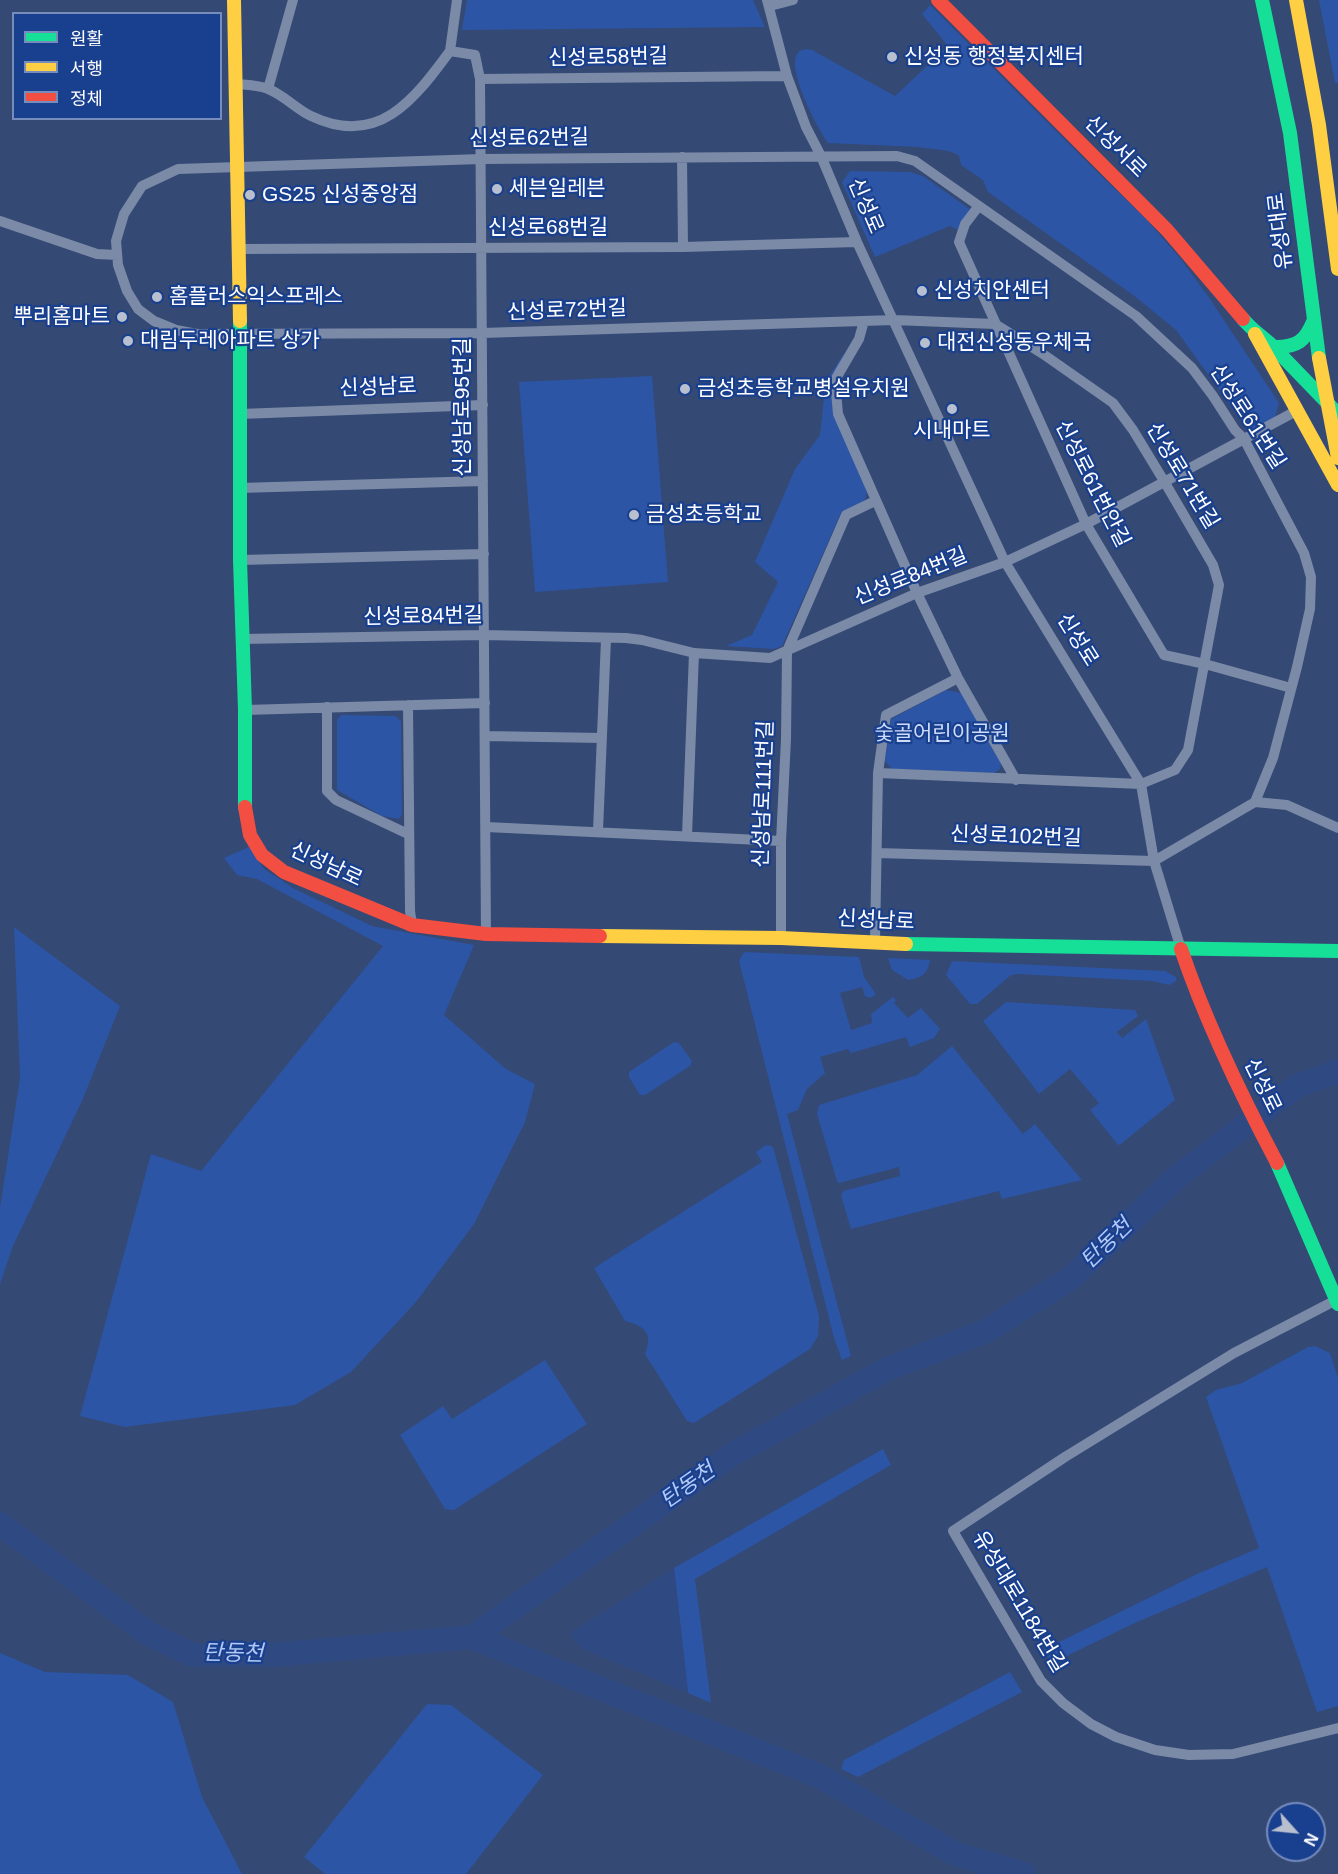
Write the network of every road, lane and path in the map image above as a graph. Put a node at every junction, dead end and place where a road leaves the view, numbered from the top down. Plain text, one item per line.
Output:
1 (234, 0) edge
2 (293, 0) edge
3 (457, 0) edge
4 (793, 0) edge
5 (938, 0) edge
6 (1262, 0) edge
7 (1296, 0) edge
8 (768, 3) edge
9 (450, 51) junction
10 (787, 76) junction
11 (480, 79) junction
12 (236, 84) junction
13 (268, 89) junction
14 (822, 156) junction
15 (682, 157) junction
16 (481, 159) junction
17 (238, 166) junction
18 (978, 207) junction
19 (0, 221) edge
20 (857, 242) junction
21 (683, 247) junction
22 (481, 248) junction
23 (239, 249) junction
24 (117, 255) junction
25 (1338, 269) edge
26 (894, 320) junction
27 (864, 321) junction
28 (1313, 322) junction
29 (995, 324) junction
30 (1254, 332) junction
31 (482, 333) junction
32 (240, 335) junction
33 (1276, 347) junction
34 (483, 405) junction
35 (1312, 407) junction
36 (240, 414) junction
37 (1334, 417) edge
38 (1244, 440) junction
39 (1338, 459) edge
40 (483, 481) junction
41 (1164, 481) junction
42 (1338, 485) edge
43 (239, 489) junction
44 (875, 501) junction
45 (1086, 524) junction
46 (484, 554) junction
47 (240, 560) junction
48 (1005, 562) junction
49 (917, 593) junction
50 (484, 635) junction
51 (241, 639) junction
52 (606, 639) junction
53 (787, 651) junction
54 (694, 653) junction
55 (1205, 664) junction
56 (958, 678) junction
57 (1292, 688) junction
58 (485, 703) junction
59 (408, 705) junction
60 (327, 707) junction
61 (245, 710) junction
62 (485, 736) junction
63 (602, 738) junction
64 (878, 772) junction
65 (1016, 780) junction
66 (1141, 784) junction
67 (1254, 801) junction
68 (486, 827) junction
69 (1338, 828) edge
70 (598, 831) junction
71 (408, 834) junction
72 (687, 836) junction
73 (780, 841) junction
74 (877, 853) junction
75 (1154, 861) junction
76 (412, 925) junction
77 (486, 934) junction
78 (781, 938) junction
79 (875, 941) junction
80 (1181, 949) junction
81 (1338, 951) edge
82 (1337, 1301) edge
83 (1338, 1728) edge

1 - 12 street
2 - 13 street
3 - 9 street
4 - 8 street
5 - 30 street, 신성서로
6 - 28 street, 유성대로
7 - 25 street
8 - 10 street, 신성로
9 - 11 street
9 - 13 street
10 - 11 street, 신성로58번길
10 - 14 street, 신성로
11 - 16 street, 신성남로95번길
12 - 13 street
12 - 17 street
14 - 15 street, 신성로62번길
14 - 18 street, 신성로61번길
14 - 20 street, 신성로
15 - 16 street, 신성로62번길
15 - 21 street
16 - 17 street, 신성로62번길
16 - 22 street, 신성남로95번길
17 - 23 street, 신성남로
17 - 24 street
18 - 29 street, 신성로61번안길
18 - 38 street, 신성로61번길
19 - 24 street
20 - 21 street, 신성로68번길
20 - 26 street, 신성로
21 - 22 street, 신성로68번길
22 - 23 street, 신성로68번길
22 - 31 street, 신성남로95번길
23 - 32 street, 신성남로
24 - 32 street
26 - 27 street, 신성로72번길
26 - 29 street, 신성로71번길
26 - 48 street, 신성로
27 - 31 street, 신성로72번길
27 - 44 street
28 - 33 street
28 - 35 street, 유성대로
29 - 41 street, 신성로71번길
29 - 45 street, 신성로61번안길
30 - 33 street
30 - 35 street
31 - 32 street, 신성로72번길
31 - 34 street, 신성남로95번길
32 - 36 street, 신성남로
33 - 35 street
34 - 36 street, 신성남로
34 - 40 street, 신성남로95번길
35 - 37 street, 유성대로
35 - 38 street, 신성로84번길
35 - 42 street
36 - 43 street, 신성남로
37 - 39 street, 유성대로
38 - 41 street, 신성로84번길
38 - 57 street, 신성로61번길
40 - 43 street
40 - 46 street, 신성남로95번길
41 - 45 street, 신성로84번길
41 - 55 street, 신성로71번길
43 - 47 street, 신성남로
44 - 49 street
44 - 53 street
45 - 48 street, 신성로84번길
45 - 55 street, 신성로61번안길
46 - 47 street
46 - 50 street, 신성남로95번길
47 - 51 street, 신성남로
48 - 49 street, 신성로84번길
48 - 66 street, 신성로
49 - 53 street, 신성로84번길
49 - 56 street
50 - 51 street, 신성로84번길
50 - 52 street, 신성로84번길
50 - 58 street, 신성남로95번길
51 - 61 street, 신성남로
52 - 54 street, 신성로84번길
52 - 63 street
53 - 54 street, 신성로84번길
53 - 73 street, 신성남로111번길
54 - 72 street
55 - 57 street, 신성로61번안길
55 - 66 street, 신성로71번길
56 - 64 street
56 - 65 street
57 - 67 street, 신성로61번길
58 - 59 street
58 - 62 street, 신성남로95번길
59 - 60 street
59 - 71 street
60 - 61 street
60 - 71 street
61 - 76 street, 신성남로
62 - 63 street
62 - 68 street, 신성남로95번길
63 - 70 street
64 - 65 street
64 - 74 street
65 - 66 street
66 - 75 street, 신성로
67 - 69 street
67 - 75 street
68 - 70 street
68 - 77 street, 신성남로95번길
70 - 72 street
71 - 76 street
72 - 73 street
73 - 78 street, 신성남로111번길
74 - 75 street, 신성로102번길
74 - 79 street
75 - 80 street, 신성로
76 - 77 street, 신성남로
77 - 78 street, 신성남로
78 - 79 street, 신성남로
79 - 80 street, 신성남로
80 - 81 street, 신성남로
80 - 82 street, 신성로
82 - 83 street, 유성대로1184번길

